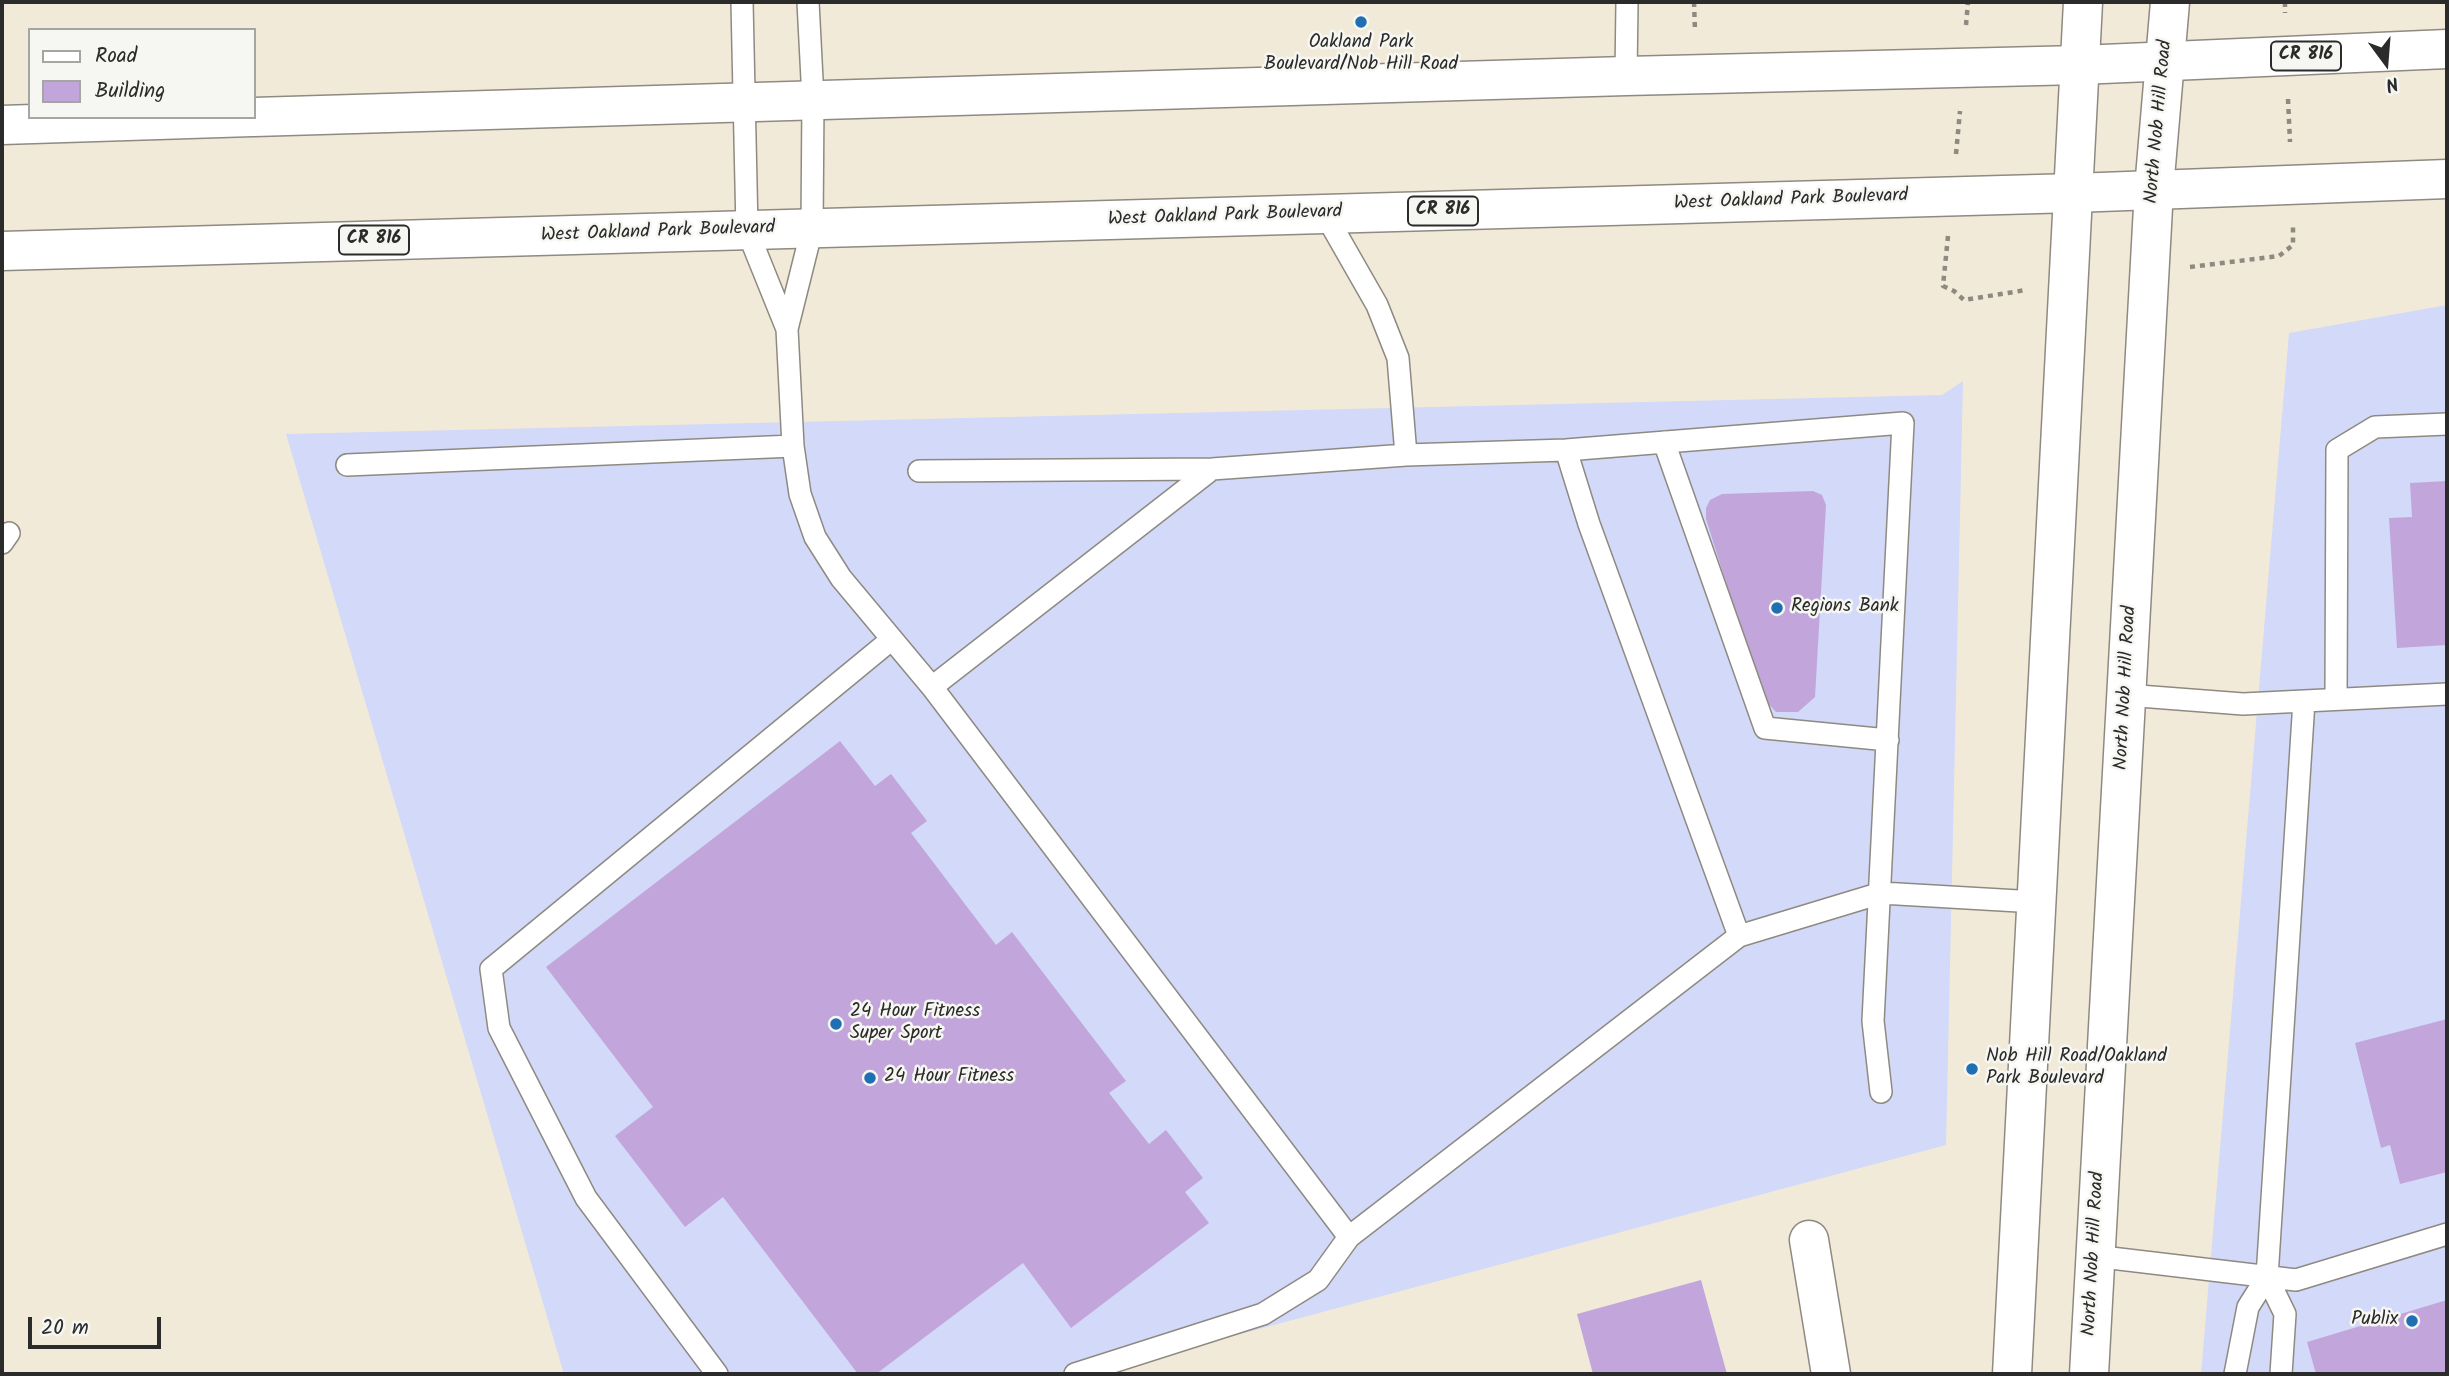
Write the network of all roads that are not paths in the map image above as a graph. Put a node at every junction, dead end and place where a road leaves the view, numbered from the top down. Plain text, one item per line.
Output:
1 (742, 2) edge
2 (808, 2) edge
3 (1628, 2) edge
4 (2083, 2) edge
5 (2171, 2) edge
6 (2447, 49) edge
7 (2165, 62) junction
8 (2080, 65) junction
9 (1626, 75) junction
10 (813, 99) junction
11 (744, 103) junction
12 (256, 117) edge
13 (190, 119) edge
14 (2, 125) edge
15 (2447, 179) edge
16 (2154, 189) junction
17 (2074, 193) junction
18 (1325, 215) junction
19 (812, 229) junction
20 (747, 230) junction
21 (2, 251) edge
22 (787, 329) junction
23 (2447, 424) edge
24 (1664, 442) junction
25 (793, 446) junction
26 (1566, 450) junction
27 (1406, 455) junction
28 (346, 465) dead end
29 (1212, 469) junction
30 (919, 471) dead end
31 (892, 639) junction
32 (932, 687) junction
33 (2447, 694) edge
34 (2126, 695) junction
35 (2336, 698) junction
36 (2304, 701) junction
37 (1888, 740) junction
38 (1881, 893) junction
39 (2036, 902) junction
40 (1739, 936) junction
41 (1881, 1091) dead end
42 (2447, 1234) edge
43 (1349, 1237) junction
44 (1809, 1240) dead end
45 (2094, 1256) junction
46 (2267, 1277) junction
47 (717, 1374) edge
48 (1075, 1374) edge
49 (1831, 1374) edge
50 (2012, 1374) edge
51 (2089, 1374) edge
52 (2235, 1374) edge
53 (2281, 1374) edge

1 - 11 lane
2 - 10 lane
3 - 9 lane
4 - 8 main road
5 - 7 main road, North Nob Hill Road
6 - 7 main road, CR 816
7 - 8 main road, CR 816
7 - 16 main road, North Nob Hill Road
8 - 9 main road, CR 816
8 - 17 main road
9 - 10 main road, CR 816
10 - 11 main road, CR 816
10 - 19 lane
11 - 12 main road, CR 816
11 - 20 lane
13 - 14 main road, CR 816
15 - 16 main road, West Oakland Park Boulevard / CR 816
16 - 17 main road, West Oakland Park Boulevard / CR 816
16 - 34 main road, North Nob Hill Road
17 - 18 main road, West Oakland Park Boulevard / CR 816
17 - 39 main road
18 - 19 main road, West Oakland Park Boulevard / CR 816
18 - 27 lane
19 - 20 main road, West Oakland Park Boulevard / CR 816
19 - 22 lane
20 - 21 main road, West Oakland Park Boulevard / CR 816
20 - 22 lane
22 - 25 lane
23 - 35 lane
24 - 26 lane
24 - 37 lane
24 - 37 lane
25 - 28 lane
25 - 31 lane
26 - 27 lane
26 - 40 lane
27 - 29 lane
29 - 30 lane
29 - 32 lane
31 - 32 lane
31 - 47 lane
32 - 43 lane
33 - 35 lane
34 - 36 lane
34 - 45 main road, North Nob Hill Road
35 - 36 lane
36 - 46 lane
37 - 38 lane
38 - 39 lane
38 - 40 lane
38 - 41 lane
39 - 50 main road
40 - 43 lane
42 - 46 lane
43 - 48 lane
44 - 49 main road
45 - 46 lane
45 - 51 main road, North Nob Hill Road
46 - 52 lane
46 - 53 lane

